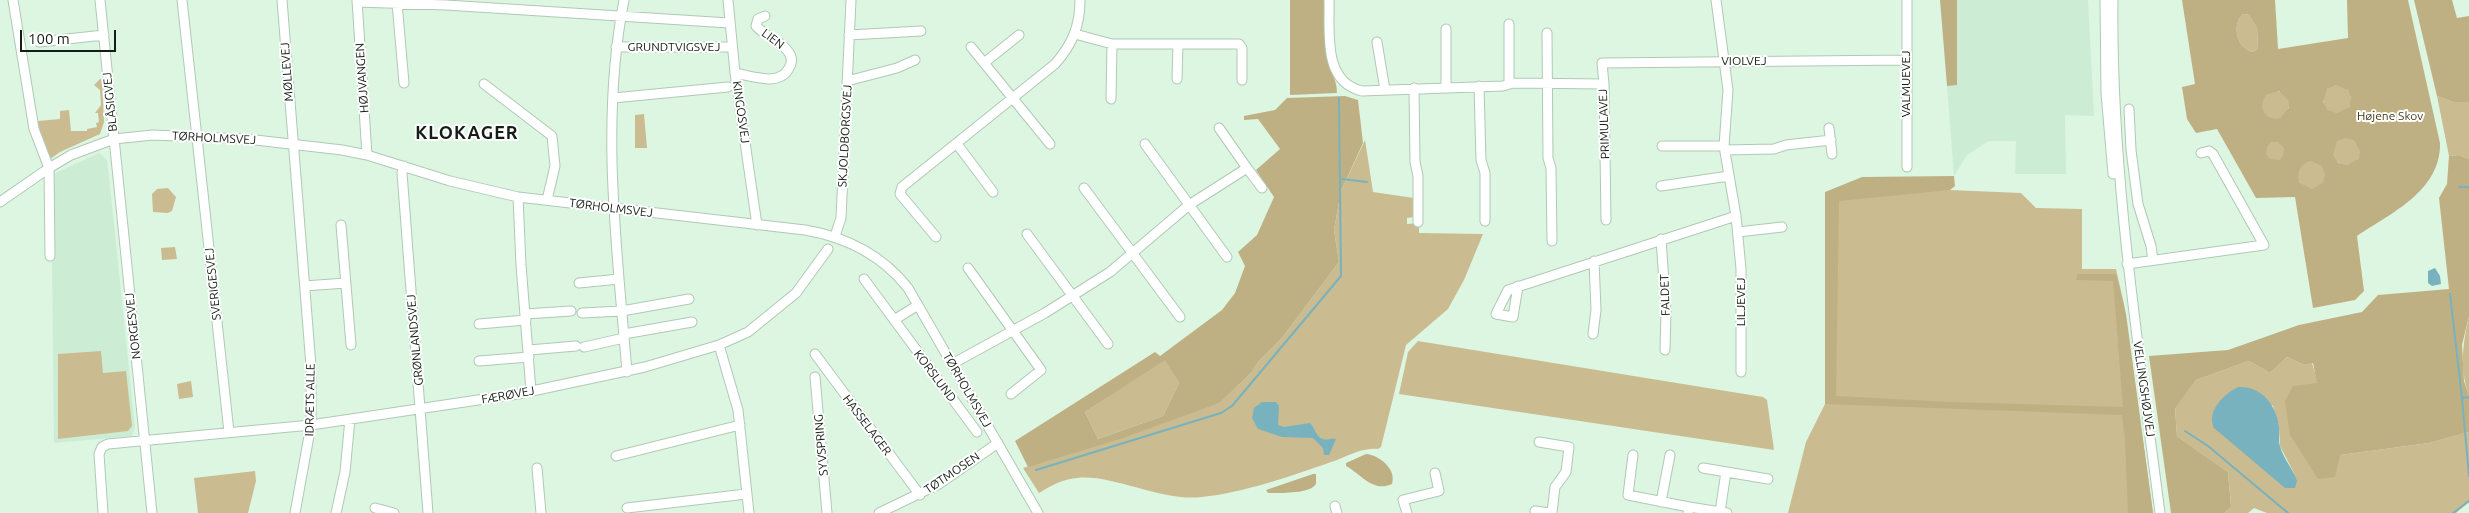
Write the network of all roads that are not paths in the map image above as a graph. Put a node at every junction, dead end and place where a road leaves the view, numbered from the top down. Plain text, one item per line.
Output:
1 (13, 0) edge
2 (100, 0) edge
3 (182, 0) edge
4 (282, 0) edge
5 (624, 0) edge
6 (728, 0) edge
7 (851, 0) edge
8 (1080, 0) edge
9 (1329, 0) edge
10 (1716, 0) edge
11 (1907, 0) edge
12 (2105, 0) edge
13 (2113, 0) edge
14 (357, 1) edge
15 (446, 2) edge
16 (397, 3) junction
17 (621, 16) junction
18 (765, 16) dead end
19 (729, 23) junction
20 (1509, 24) dead end
21 (1446, 30) dead end
22 (921, 31) dead end
23 (1547, 33) dead end
24 (1075, 34) junction
25 (1019, 35) dead end
26 (104, 36) junction
27 (849, 36) junction
28 (39, 42) dead end
29 (1377, 42) dead end
30 (1112, 44) junction
31 (1178, 44) junction
32 (616, 47) junction
33 (732, 47) junction
34 (970, 47) dead end
35 (915, 60) dead end
36 (1906, 60) junction
37 (1725, 61) junction
38 (984, 63) junction
39 (735, 73) junction
40 (1177, 79) dead end
41 (1242, 80) dead end
42 (847, 81) junction
43 (404, 82) dead end
44 (1547, 82) junction
45 (484, 84) dead end
46 (1509, 84) junction
47 (1604, 84) junction
48 (1479, 86) junction
49 (728, 87) dead end
50 (1414, 88) junction
51 (1446, 88) junction
52 (1385, 90) junction
53 (613, 98) junction
54 (1012, 98) junction
55 (1111, 100) dead end
56 (2129, 109) dead end
57 (1219, 128) dead end
58 (1829, 128) dead end
59 (197, 136) junction
60 (114, 139) junction
61 (1831, 140) junction
62 (293, 143) junction
63 (957, 144) junction
64 (1050, 144) dead end
65 (1145, 144) dead end
66 (1662, 146) dead end
67 (1724, 148) junction
68 (2201, 153) dead end
69 (1832, 154) dead end
70 (367, 155) junction
71 (404, 166) junction
72 (1907, 167) dead end
73 (48, 168) junction
74 (1247, 168) junction
75 (1729, 176) junction
76 (1661, 186) dead end
77 (1084, 188) dead end
78 (1262, 188) dead end
79 (993, 192) dead end
80 (518, 196) junction
81 (547, 200) junction
82 (0, 202) edge
83 (1189, 205) junction
84 (613, 208) junction
85 (1736, 216) junction
86 (1606, 220) dead end
87 (1485, 221) dead end
88 (1418, 222) dead end
89 (756, 224) junction
90 (341, 225) dead end
91 (1782, 227) dead end
92 (1738, 232) junction
93 (1027, 234) dead end
94 (835, 236) junction
95 (936, 237) dead end
96 (2124, 237) junction
97 (1662, 240) junction
98 (1552, 241) dead end
99 (828, 249) dead end
100 (1131, 253) junction
101 (50, 256) dead end
102 (1227, 257) dead end
103 (2153, 260) junction
104 (1594, 261) junction
105 (2127, 264) junction
106 (968, 268) dead end
107 (619, 279) junction
108 (864, 279) dead end
109 (346, 283) junction
110 (579, 283) dead end
111 (305, 286) junction
112 (1518, 286) dead end
113 (1073, 296) junction
114 (689, 299) dead end
115 (918, 305) junction
116 (571, 311) dead end
117 (622, 311) junction
118 (582, 313) dead end
119 (526, 317) junction
120 (1180, 317) dead end
121 (894, 320) junction
122 (692, 322) dead end
123 (479, 324) dead end
124 (1013, 330) junction
125 (1593, 334) dead end
126 (624, 336) junction
127 (1108, 344) dead end
128 (719, 345) junction
129 (350, 346) dead end
130 (1665, 350) dead end
131 (529, 353) junction
132 (815, 354) dead end
133 (479, 361) dead end
134 (952, 364) junction
135 (627, 372) junction
136 (1741, 372) dead end
137 (815, 377) dead end
138 (532, 392) junction
139 (1011, 394) dead end
140 (420, 409) junction
141 (350, 419) junction
142 (311, 425) junction
143 (740, 425) junction
144 (229, 432) junction
145 (977, 432) dead end
146 (145, 441) junction
147 (1539, 442) dead end
148 (998, 443) junction
149 (1633, 455) dead end
150 (1670, 455) dead end
151 (616, 456) dead end
152 (537, 468) dead end
153 (1703, 468) dead end
154 (1726, 472) junction
155 (1435, 473) dead end
156 (1768, 478) dead end
157 (746, 494) junction
158 (920, 495) junction
159 (1661, 502) junction
160 (375, 508) dead end
161 (626, 508) dead end
162 (1688, 510) edge
163 (1535, 511) dead end
164 (1723, 512) edge
165 (103, 513) edge
166 (152, 513) edge
167 (295, 513) edge
168 (336, 513) edge
169 (394, 513) edge
170 (428, 513) edge
171 (541, 513) edge
172 (749, 513) edge
173 (827, 513) edge
174 (878, 513) edge
175 (1038, 513) edge
176 (1408, 513) edge
177 (1551, 513) edge
178 (2160, 513) edge

1 - 73 street
2 - 26 street, BLÅSIGVEJ
3 - 59 street, SVERIGESVEJ
4 - 62 street, MØLLEVEJ
5 - 17 street, GRUNDTVIGSVEJ
6 - 19 street, KINGOSVEJ
7 - 27 street, SKJOLDBORGSVEJ
8 - 24 street
9 - 52 street, PRIMULAVEJ
10 - 37 street, LILJEVEJ
11 - 36 street, VALMUEVEJ
12 - 96 street, VELLINGSHØJVEJ
13 - 96 street, VELLINGSHØJVEJ
14 - 16 street
14 - 70 street, HØJVANGEN
15 - 16 street
15 - 17 street
16 - 43 street
17 - 19 street, GRUNDTVIGSVEJ
17 - 32 street, GRUNDTVIGSVEJ
18 - 39 street, LIEN
19 - 33 street, KINGOSVEJ
20 - 46 street
21 - 51 street
22 - 27 street
23 - 44 street
24 - 30 street
24 - 54 street
25 - 38 street
26 - 28 street
26 - 60 street, BLÅSIGVEJ
27 - 42 street, SKJOLDBORGSVEJ
29 - 52 street
30 - 31 street
30 - 55 street
31 - 40 street
31 - 41 street
32 - 33 street, GRUNDTVIGSVEJ
32 - 53 street, GRUNDTVIGSVEJ
33 - 39 street, KINGOSVEJ
34 - 38 street
35 - 42 street
36 - 37 street, VIOLVEJ
36 - 72 street, VALMUEVEJ
37 - 47 street, VIOLVEJ
37 - 67 street, LILJEVEJ
38 - 54 street
39 - 89 street, KINGOSVEJ
42 - 94 street, SKJOLDBORGSVEJ
44 - 46 street, PRIMULAVEJ
44 - 47 street, PRIMULAVEJ
44 - 98 street
45 - 81 street
46 - 48 street, PRIMULAVEJ
47 - 86 street, PRIMULAVEJ
48 - 51 street, PRIMULAVEJ
48 - 87 street
49 - 53 street
50 - 51 street, PRIMULAVEJ
50 - 52 street, PRIMULAVEJ
50 - 88 street
53 - 84 street, GRUNDTVIGSVEJ
54 - 63 street
54 - 64 street
56 - 103 street
57 - 74 street
58 - 61 street
59 - 60 street, TØRHOLMSVEJ
59 - 62 street, TØRHOLMSVEJ
59 - 144 street, SVERIGESVEJ
60 - 73 street, TØRHOLMSVEJ
60 - 146 street, NORGESVEJ
61 - 67 street
61 - 69 street
62 - 70 street, TØRHOLMSVEJ
62 - 111 street, IDRÆTS ALLE
63 - 79 street
63 - 95 street
65 - 83 street
66 - 67 street
67 - 75 street, LILJEVEJ
68 - 103 street
70 - 71 street, TØRHOLMSVEJ
71 - 80 street, TØRHOLMSVEJ
71 - 140 street, GRØNLANDSVEJ
73 - 82 street, TØRHOLMSVEJ
73 - 101 street
74 - 78 street
74 - 83 street
75 - 76 street
75 - 85 street, LILJEVEJ
77 - 100 street
80 - 81 street, TØRHOLMSVEJ
80 - 119 street
81 - 84 street, TØRHOLMSVEJ
83 - 100 street
83 - 102 street
84 - 89 street, TØRHOLMSVEJ
84 - 107 street, GRUNDTVIGSVEJ
85 - 92 street, LILJEVEJ
85 - 97 street
89 - 94 street, TØRHOLMSVEJ
90 - 109 street
91 - 92 street
92 - 136 street, LILJEVEJ
93 - 113 street
94 - 115 street, TØRHOLMSVEJ
96 - 105 street, VELLINGSHØJVEJ
97 - 104 street
97 - 130 street, FALDET
99 - 128 street, FÆRØVEJ
100 - 113 street
100 - 120 street
103 - 105 street
104 - 112 street
104 - 125 street
105 - 178 street, VELLINGSHØJVEJ
106 - 124 street
107 - 110 street
107 - 117 street, GRUNDTVIGSVEJ
108 - 121 street, KORSLUND
109 - 111 street
109 - 129 street
111 - 142 street, IDRÆTS ALLE
113 - 124 street
113 - 127 street
114 - 117 street
115 - 121 street
115 - 134 street, TØRHOLMSVEJ
116 - 119 street
117 - 118 street
117 - 126 street, GRUNDTVIGSVEJ
119 - 123 street
119 - 131 street
121 - 145 street, KORSLUND
122 - 126 street
124 - 134 street
124 - 139 street
126 - 131 street
126 - 135 street, GRUNDTVIGSVEJ
128 - 135 street, FÆRØVEJ
128 - 143 street
131 - 133 street
131 - 138 street
132 - 158 street, HASSELAGER
134 - 148 street, TØRHOLMSVEJ
135 - 138 street, FÆRØVEJ
137 - 173 street, SYVSPRING
138 - 140 street, FÆRØVEJ
140 - 141 street, FÆRØVEJ
140 - 170 street, GRØNLANDSVEJ
141 - 142 street, FÆRØVEJ
141 - 168 street
142 - 144 street, FÆRØVEJ
142 - 167 street, IDRÆTS ALLE
143 - 151 street
143 - 157 street
144 - 146 street, FÆRØVEJ
146 - 165 street, FÆRØVEJ
146 - 166 street, NORGESVEJ
147 - 177 street
148 - 158 street, TØTMOSEN
148 - 175 street, TØRHOLMSVEJ
149 - 159 street
150 - 159 street
152 - 171 street
153 - 154 street
154 - 156 street
154 - 164 street
155 - 176 street
157 - 161 street
157 - 172 street
158 - 174 street, TØTMOSEN
159 - 162 street
160 - 169 street
162 - 164 street
163 - 177 street

